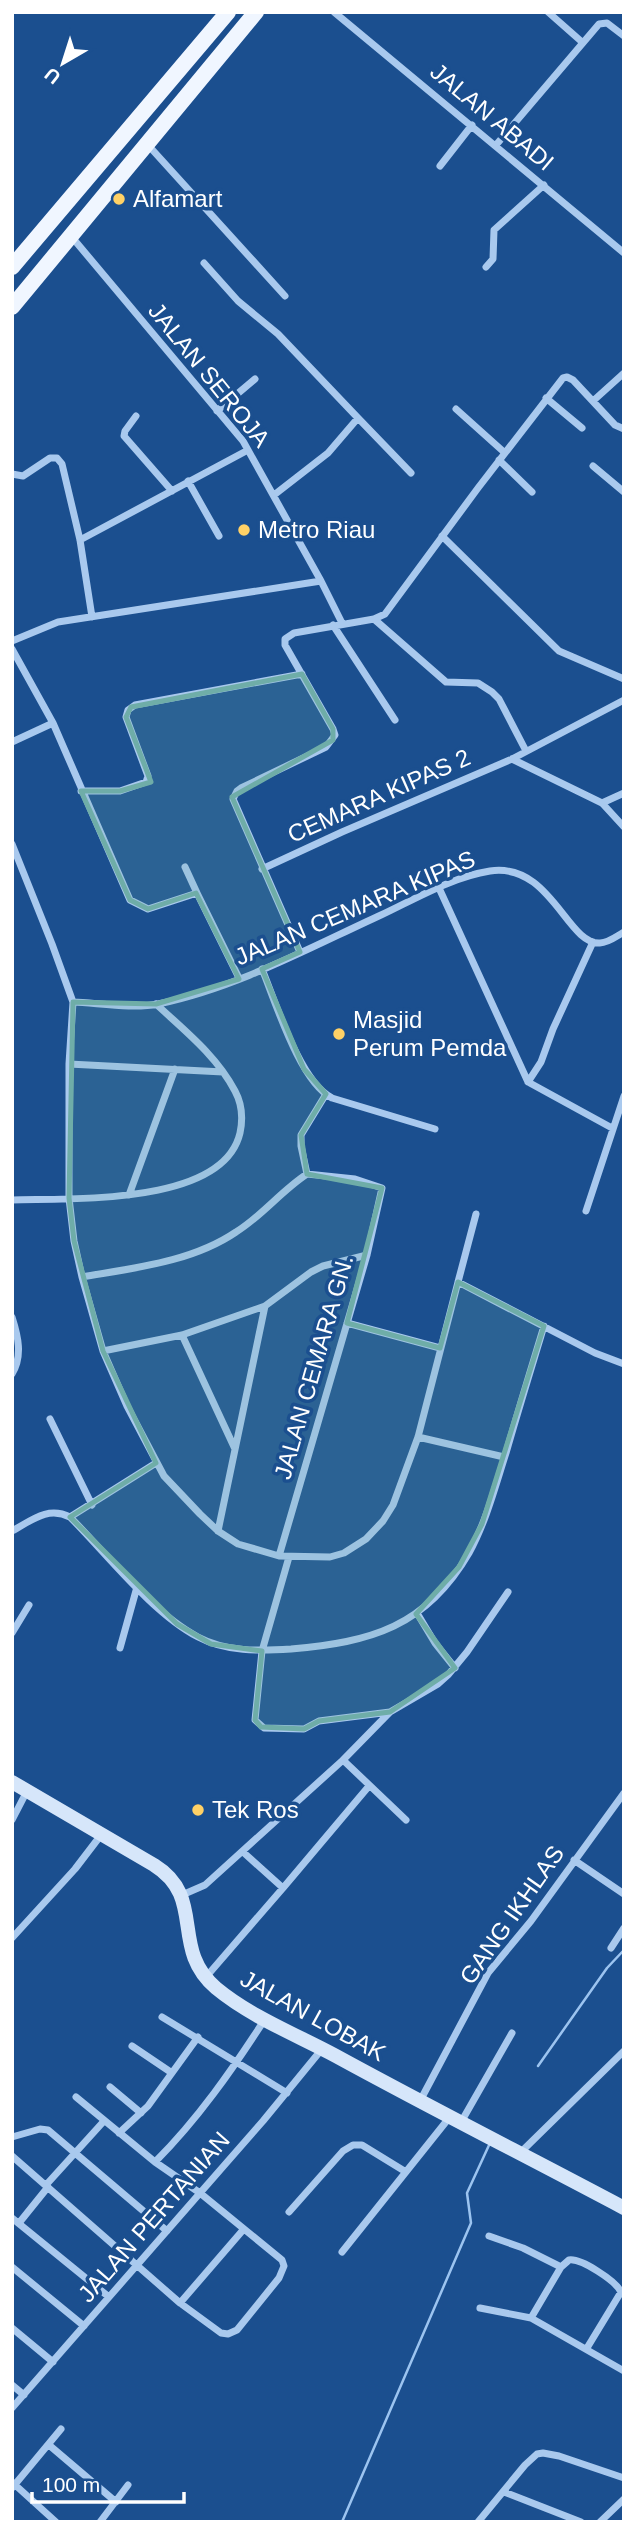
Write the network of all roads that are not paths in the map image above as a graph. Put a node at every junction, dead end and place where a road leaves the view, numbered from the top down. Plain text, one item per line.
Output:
1 (228, 12) edge
2 (256, 12) edge
3 (334, 12) edge
4 (548, 12) edge
5 (624, 36) edge
6 (582, 42) junction
7 (472, 125) junction
8 (148, 144) junction
9 (496, 145) junction
10 (440, 166) dead end
11 (544, 185) junction
12 (71, 236) junction
13 (624, 253) edge
14 (204, 263) dead end
15 (12, 267) edge
16 (486, 267) dead end
17 (285, 296) dead end
18 (12, 307) edge
19 (624, 373) edge
20 (255, 379) dead end
21 (546, 398) junction
22 (593, 401) junction
23 (456, 409) dead end
24 (217, 411) junction
25 (136, 416) dead end
26 (358, 418) junction
27 (582, 428) dead end
28 (624, 429) edge
29 (248, 450) junction
30 (505, 453) junction
31 (499, 460) junction
32 (593, 466) dead end
33 (411, 473) dead end
34 (12, 474) edge
35 (188, 481) junction
36 (172, 491) junction
37 (532, 492) dead end
38 (624, 492) edge
39 (274, 495) junction
40 (219, 536) dead end
41 (442, 536) junction
42 (80, 540) junction
43 (321, 581) junction
44 (92, 617) junction
45 (374, 619) junction
46 (342, 623) junction
47 (333, 625) junction
48 (12, 641) edge
49 (12, 649) edge
50 (302, 674) junction
51 (624, 679) edge
52 (624, 700) edge
53 (395, 720) dead end
54 (53, 723) junction
55 (12, 742) edge
56 (526, 751) junction
57 (512, 760) junction
58 (81, 791) junction
59 (624, 793) edge
60 (602, 803) junction
61 (624, 827) edge
62 (12, 844) edge
63 (185, 867) dead end
64 (262, 869) junction
65 (439, 888) junction
66 (197, 893) junction
67 (624, 932) edge
68 (593, 942) junction
69 (300, 952) junction
70 (262, 969) junction
71 (239, 978) junction
72 (73, 1002) junction
73 (156, 1004) junction
74 (69, 1064) junction
75 (175, 1069) junction
76 (223, 1072) junction
77 (528, 1082) junction
78 (326, 1094) junction
79 (624, 1096) edge
80 (612, 1128) junction
81 (435, 1129) dead end
82 (307, 1174) junction
83 (129, 1195) junction
84 (69, 1198) junction
85 (12, 1200) edge
86 (586, 1211) dead end
87 (476, 1214) dead end
88 (367, 1255) junction
89 (82, 1277) junction
90 (458, 1282) junction
91 (265, 1306) junction
92 (12, 1317) edge
93 (346, 1323) junction
94 (544, 1326) junction
95 (182, 1335) junction
96 (440, 1348) junction
97 (103, 1351) junction
98 (624, 1364) edge
99 (12, 1374) edge
100 (50, 1419) dead end
101 (418, 1437) junction
102 (235, 1449) junction
103 (504, 1457) junction
104 (156, 1462) junction
105 (92, 1505) junction
106 (70, 1517) junction
107 (12, 1531) edge
108 (218, 1531) junction
109 (279, 1556) junction
110 (289, 1557) junction
111 (137, 1587) junction
112 (508, 1592) dead end
113 (29, 1605) dead end
114 (417, 1613) junction
115 (12, 1633) edge
116 (120, 1648) dead end
117 (262, 1651) junction
118 (455, 1668) junction
119 (390, 1712) junction
120 (343, 1760) junction
121 (12, 1782) edge
122 (369, 1786) junction
123 (27, 1791) junction
124 (624, 1793) edge
125 (12, 1820) edge
126 (407, 1820) dead end
127 (102, 1836) junction
128 (243, 1852) junction
129 (575, 1860) junction
130 (283, 1888) junction
131 (182, 1895) junction
132 (624, 1895) edge
133 (624, 1928) edge
134 (12, 1938) edge
135 (611, 1948) dead end
136 (206, 1978) junction
137 (162, 2017) dead end
138 (265, 2019) junction
139 (512, 2033) dead end
140 (198, 2037) junction
141 (132, 2046) dead end
142 (322, 2049) junction
143 (624, 2051) edge
144 (237, 2061) junction
145 (172, 2073) junction
146 (110, 2087) dead end
147 (287, 2093) junction
148 (76, 2097) dead end
149 (420, 2102) junction
150 (141, 2113) junction
151 (104, 2121) junction
152 (455, 2121) junction
153 (119, 2133) junction
154 (12, 2137) edge
155 (75, 2152) junction
156 (520, 2153) junction
157 (12, 2156) edge
158 (155, 2162) junction
159 (406, 2172) junction
160 (47, 2186) junction
161 (200, 2193) junction
162 (624, 2208) edge
163 (289, 2212) dead end
164 (15, 2222) edge
165 (243, 2230) junction
166 (167, 2231) junction
167 (489, 2236) dead end
168 (342, 2252) dead end
169 (137, 2264) junction
170 (12, 2267) edge
171 (561, 2267) junction
172 (109, 2297) junction
173 (180, 2303) junction
174 (480, 2308) dead end
175 (531, 2318) junction
176 (84, 2326) junction
177 (12, 2328) edge
178 (587, 2348) junction
179 (53, 2362) junction
180 (624, 2371) edge
181 (12, 2385) edge
182 (24, 2395) junction
183 (12, 2408) edge
184 (61, 2429) dead end
185 (49, 2445) junction
186 (624, 2478) edge
187 (128, 2485) dead end
188 (13, 2486) edge
189 (504, 2492) junction
190 (624, 2499) edge
191 (116, 2502) junction
192 (56, 2522) edge
193 (100, 2522) edge
194 (478, 2522) edge
195 (581, 2522) edge
196 (600, 2522) edge

1 - 15 main road
2 - 8 main road
3 - 7 street, JALAN ABADI
4 - 6 street
5 - 6 street
6 - 9 street
7 - 9 street, JALAN ABADI
7 - 10 street
8 - 12 main road
8 - 17 street
9 - 11 street, JALAN ABADI
11 - 13 street, JALAN ABADI
11 - 16 street
12 - 18 main road
12 - 24 street, JALAN SEROJA
14 - 26 street
19 - 22 street
20 - 24 street
21 - 22 street
21 - 27 street
21 - 30 street
22 - 28 street
23 - 30 street
24 - 29 street, JALAN SEROJA
25 - 36 street
26 - 33 street
26 - 39 street
29 - 35 street
29 - 39 street, JALAN SEROJA
30 - 31 street
31 - 37 street
31 - 41 street
32 - 38 street
34 - 42 street
35 - 36 street
35 - 40 street
36 - 42 street
39 - 43 street, JALAN SEROJA
41 - 45 street
41 - 51 street
42 - 44 street
43 - 44 street
43 - 46 street, JALAN SEROJA
44 - 48 street
45 - 46 street
45 - 56 street
46 - 47 street
47 - 50 street
47 - 53 street
49 - 54 street
50 - 58 street
50 - 64 street
52 - 56 street, CEMARA KIPAS 2
54 - 55 street
54 - 58 street
56 - 57 street, CEMARA KIPAS 2
57 - 60 street
57 - 64 street, CEMARA KIPAS 2
58 - 66 street
59 - 60 street
60 - 61 street
62 - 72 street
63 - 66 street
64 - 69 street
65 - 68 street, JALAN CEMARA KIPAS
65 - 69 street, JALAN CEMARA KIPAS
65 - 77 street
66 - 71 street
67 - 68 street
68 - 77 street
69 - 70 street, JALAN CEMARA KIPAS
70 - 71 street, JALAN CEMARA KIPAS
70 - 78 street
71 - 73 street, JALAN CEMARA KIPAS
72 - 73 street, JALAN CEMARA KIPAS
72 - 74 street
73 - 76 street
74 - 75 street
74 - 84 street
75 - 76 street
75 - 83 street
76 - 83 street
77 - 80 street
78 - 81 street
78 - 82 street
79 - 80 street
80 - 86 street
82 - 88 street, JALAN CEMARA GN.
82 - 89 street
83 - 84 street
84 - 85 street
84 - 89 street
87 - 90 street
88 - 91 street
88 - 93 street, JALAN CEMARA GN.
89 - 97 street
90 - 94 street
90 - 96 street
91 - 95 street
91 - 102 street
92 - 99 street
93 - 96 street
93 - 109 street, JALAN CEMARA GN.
94 - 98 street
94 - 103 street
95 - 97 street
95 - 102 street
96 - 101 street
97 - 104 street
100 - 105 street
101 - 103 street
101 - 110 street
102 - 108 street
103 - 114 street
104 - 105 street
104 - 108 street
105 - 106 street
106 - 107 street
106 - 111 street
108 - 109 street
109 - 110 street
110 - 117 street
111 - 116 street
111 - 117 street
112 - 118 street
113 - 115 street
114 - 117 street
114 - 118 street
117 - 119 street
118 - 119 street
119 - 120 street
120 - 122 street
120 - 128 street
121 - 123 main road
122 - 126 street
122 - 130 street
123 - 125 street
123 - 127 main road
124 - 129 street, GANG IKHLAS
127 - 131 main road
127 - 134 street
128 - 130 street
128 - 131 street
129 - 132 street
129 - 149 street, GANG IKHLAS
130 - 136 street
131 - 136 main road, JALAN LOBAK
133 - 135 street
136 - 138 main road, JALAN LOBAK
137 - 140 street
138 - 142 main road, JALAN LOBAK
138 - 144 street
139 - 152 street
140 - 144 street
140 - 145 street
141 - 145 street
142 - 147 street, JALAN PERTANIAN
142 - 149 main road, JALAN LOBAK
143 - 156 street
144 - 147 street
144 - 158 street
145 - 150 street
146 - 150 street
147 - 161 street, JALAN PERTANIAN
148 - 151 street
149 - 152 main road, JALAN LOBAK
150 - 153 street
151 - 153 street
151 - 155 street
152 - 156 main road, JALAN LOBAK
152 - 159 street
153 - 158 street
154 - 155 street
155 - 160 street
155 - 166 street
156 - 162 main road, JALAN LOBAK
157 - 160 street
158 - 161 street
159 - 163 street
159 - 168 street
160 - 164 street
160 - 169 street
161 - 165 street
161 - 166 street, JALAN PERTANIAN
164 - 172 street
165 - 173 street
165 - 173 street
166 - 169 street, JALAN PERTANIAN
167 - 171 street
169 - 172 street, JALAN PERTANIAN
169 - 173 street
170 - 176 street
171 - 175 street
171 - 178 street
172 - 176 street, JALAN PERTANIAN
174 - 175 street
175 - 178 street
176 - 179 street, JALAN PERTANIAN
177 - 179 street
178 - 180 street
179 - 182 street, JALAN PERTANIAN
181 - 182 street
182 - 183 street, JALAN PERTANIAN
184 - 185 street
185 - 188 street
185 - 191 street
186 - 189 street
187 - 191 street
188 - 192 street
189 - 194 street
189 - 195 street
190 - 196 street
191 - 193 street

